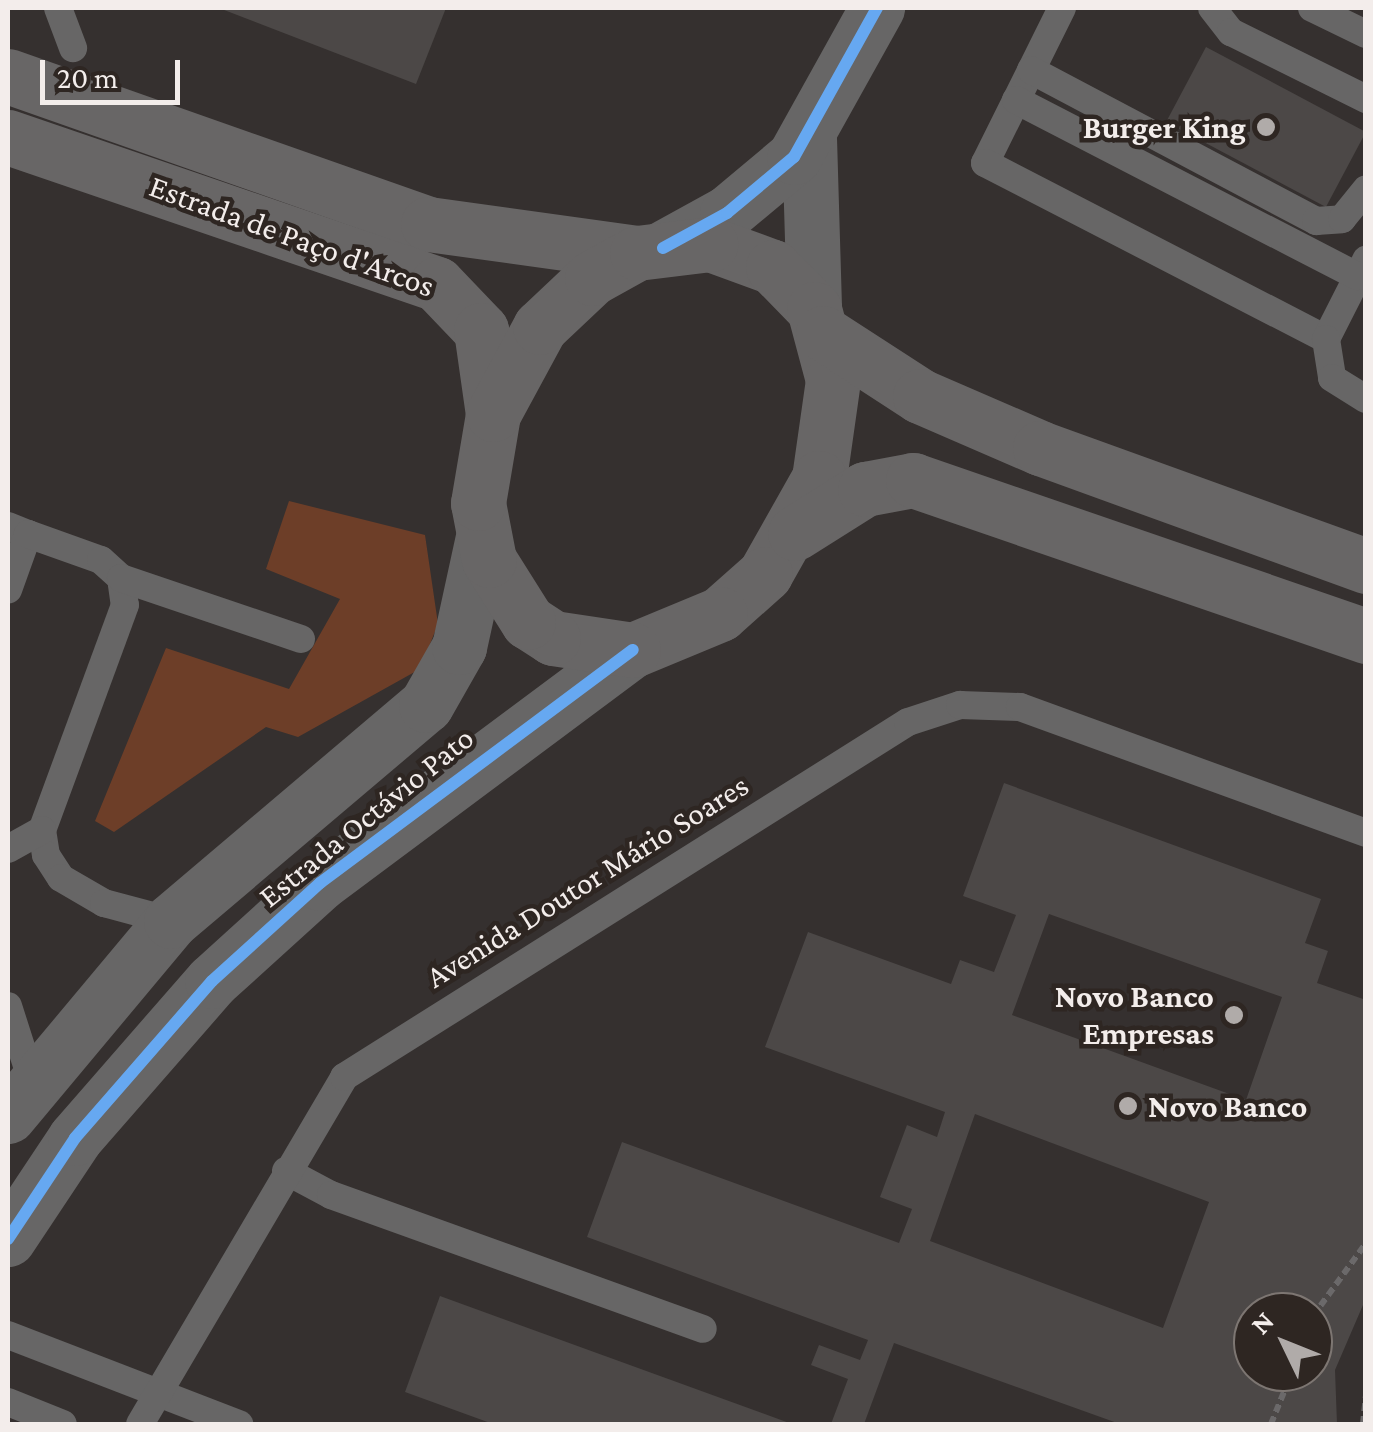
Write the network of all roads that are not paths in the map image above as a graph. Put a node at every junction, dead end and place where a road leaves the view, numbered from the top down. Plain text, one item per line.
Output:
1 (58, 8) edge
2 (877, 8) edge
3 (1062, 8) edge
4 (1212, 8) edge
5 (1312, 8) edge
6 (1366, 34) edge
7 (73, 48) dead end
8 (1031, 70) junction
9 (8, 76) edge
10 (1366, 99) edge
11 (1016, 100) junction
12 (8, 138) edge
13 (809, 138) junction
14 (1366, 189) edge
15 (650, 250) junction
16 (1361, 268) edge
17 (818, 321) junction
18 (1326, 339) junction
19 (1366, 399) edge
20 (492, 414) junction
21 (18, 530) edge
22 (794, 533) junction
23 (483, 537) junction
24 (1366, 566) edge
25 (121, 578) junction
26 (8, 590) edge
27 (1366, 636) edge
28 (300, 639) dead end
29 (633, 650) junction
30 (42, 830) junction
31 (1366, 833) edge
32 (8, 849) edge
33 (171, 922) junction
34 (8, 1006) edge
35 (20, 1098) edge
36 (286, 1171) junction
37 (8, 1239) edge
38 (703, 1329) dead end
39 (8, 1335) edge
40 (156, 1394) junction
41 (8, 1402) edge
42 (63, 1424) edge
43 (140, 1424) edge
44 (238, 1424) edge

1 - 7 lane
2 - 13 street
3 - 8 lane
4 - 10 lane
5 - 6 lane
8 - 11 lane
8 - 14 lane
9 - 15 main road, Estrada de Paço d'Arcos
11 - 16 lane
11 - 18 lane
12 - 20 main road, Estrada de Paço d'Arcos
13 - 15 street
13 - 17 street
15 - 17 main road, Estrada de Paço d'Arcos
15 - 20 main road
16 - 18 lane
17 - 22 main road
17 - 24 main road, Estrada de Paço d'Arcos
18 - 19 lane
20 - 23 main road
21 - 25 lane
21 - 26 lane
22 - 27 main road
22 - 29 main road
23 - 29 main road
23 - 33 street, Estrada Octávio Pato
25 - 28 lane
25 - 30 lane
29 - 37 street, Estrada Octávio Pato
30 - 32 lane
30 - 33 lane
31 - 36 lane, Avenida Doutor Mário Soares
33 - 35 street, Estrada Octávio Pato
34 - 35 lane
36 - 38 lane
36 - 40 lane, Avenida Doutor Mário Soares
39 - 40 lane
40 - 43 lane, Avenida Doutor Mário Soares
40 - 44 lane
41 - 42 lane

